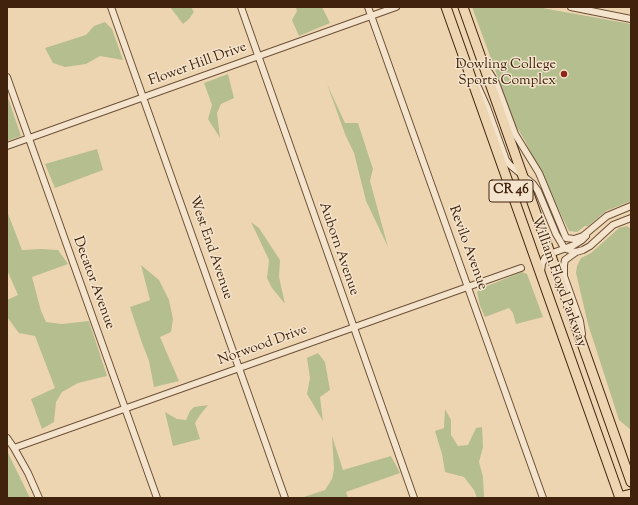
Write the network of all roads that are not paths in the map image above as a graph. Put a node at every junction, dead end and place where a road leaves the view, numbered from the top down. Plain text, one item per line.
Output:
1 (111, 7) edge
2 (241, 7) edge
3 (368, 7) edge
4 (396, 7) edge
5 (446, 7) edge
6 (463, 7) edge
7 (571, 7) edge
8 (372, 16) junction
9 (631, 18) edge
10 (258, 56) junction
11 (484, 69) junction
12 (469, 74) junction
13 (7, 76) edge
14 (144, 97) junction
15 (29, 138) junction
16 (7, 146) edge
17 (522, 174) junction
18 (631, 206) edge
19 (631, 218) edge
20 (599, 223) junction
21 (565, 248) junction
22 (576, 252) junction
23 (550, 254) junction
24 (521, 268) dead end
25 (542, 279) junction
26 (468, 286) junction
27 (353, 327) junction
28 (583, 347) junction
29 (239, 367) junction
30 (125, 408) junction
31 (7, 438) edge
32 (14, 448) junction
33 (631, 482) edge
34 (631, 494) edge
35 (39, 498) edge
36 (157, 498) edge
37 (285, 498) edge
38 (414, 498) edge
39 (543, 498) edge
40 (618, 498) edge

1 - 14 street, West End Avenue
2 - 10 street, Auborn Avenue
3 - 8 street, Revilo Avenue
4 - 8 street, Flower Hill Drive
5 - 12 highway, William Floyd Parkway / CR 46
6 - 11 highway, William Floyd Parkway / CR 46
7 - 9 street
8 - 10 street, Flower Hill Drive
8 - 26 street, Revilo Avenue
10 - 14 street, Flower Hill Drive
10 - 27 street, Auborn Avenue
11 - 17 highway, William Floyd Parkway / CR 46
11 - 20 street
12 - 17 street
12 - 25 highway, William Floyd Parkway / CR 46
13 - 15 street, Decator Avenue
14 - 15 street, Flower Hill Drive
14 - 29 street, West End Avenue
15 - 16 street, Flower Hill Drive
15 - 30 street, Decator Avenue
17 - 21 street
17 - 23 highway, William Floyd Parkway / CR 46
18 - 20 street
19 - 22 street
20 - 21 street
21 - 22 street
21 - 23 street
22 - 28 street
23 - 25 street
23 - 28 highway, William Floyd Parkway / CR 46
24 - 26 street, Norwood Drive
25 - 40 highway, William Floyd Parkway / CR 46
26 - 27 street, Norwood Drive
26 - 39 street, Revilo Avenue
27 - 29 street, Norwood Drive
27 - 38 street, Auborn Avenue
28 - 33 highway, William Floyd Parkway / CR 46
29 - 30 street, Norwood Drive
29 - 37 street, West End Avenue
30 - 32 street, Norwood Drive
30 - 36 street, Decator Avenue
31 - 32 street
32 - 35 street
34 - 40 highway

